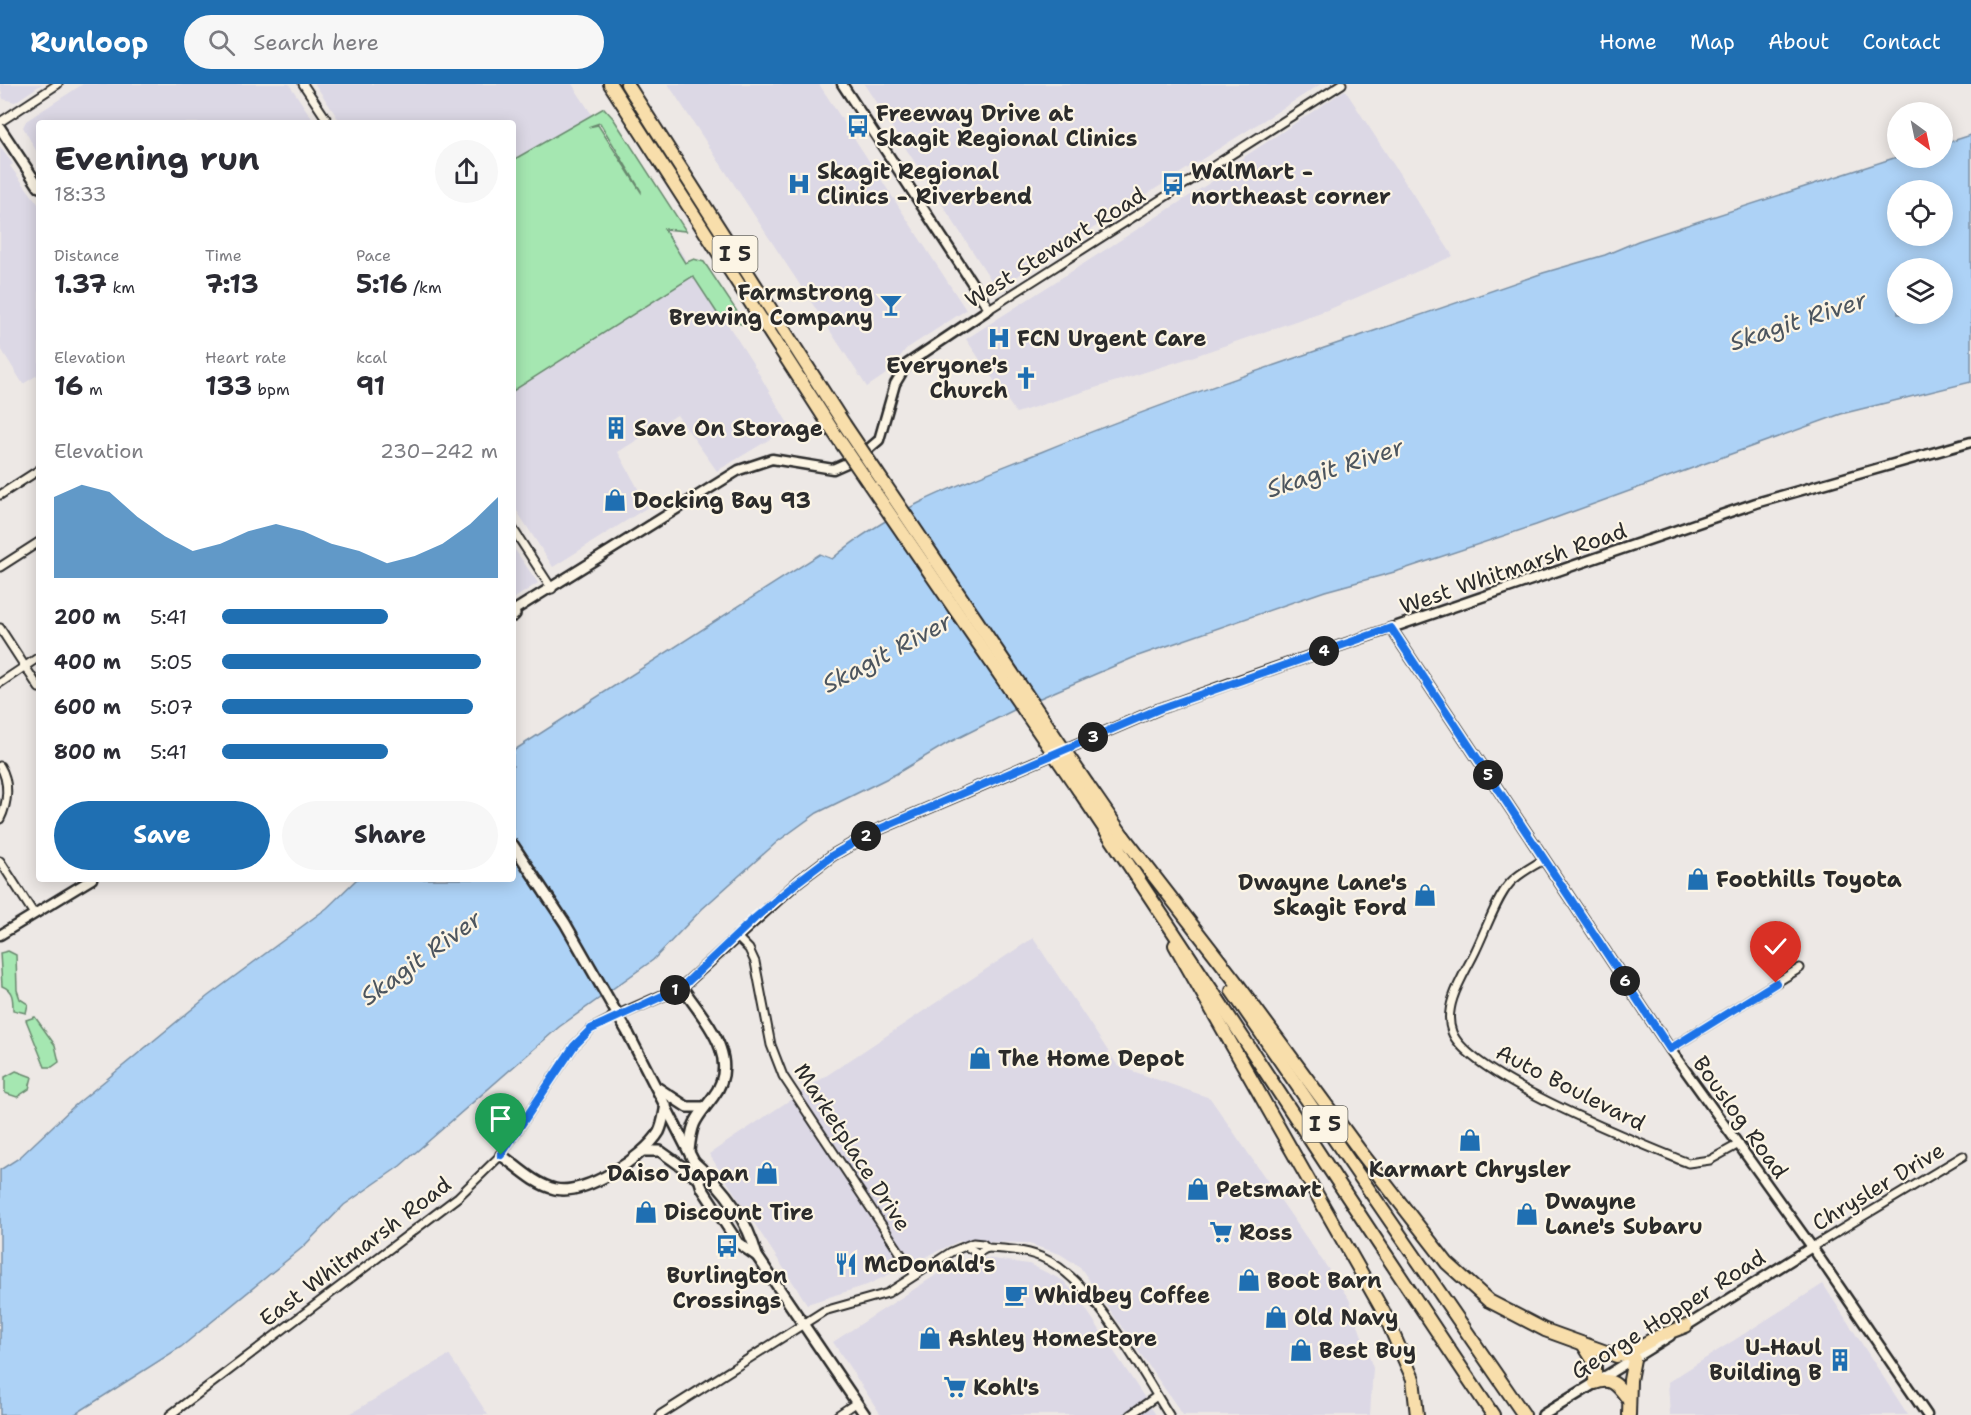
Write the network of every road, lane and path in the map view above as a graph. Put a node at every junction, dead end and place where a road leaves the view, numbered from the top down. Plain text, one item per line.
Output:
1 (58, 84) edge
2 (303, 84) edge
3 (601, 84) edge
4 (610, 84) edge
5 (627, 84) edge
6 (842, 84) edge
7 (1342, 84) edge
8 (327, 120) edge
9 (0, 122) edge
10 (0, 128) edge
11 (663, 165) junction
12 (36, 182) edge
13 (989, 309) junction
14 (1971, 442) edge
15 (36, 472) edge
16 (0, 495) edge
17 (516, 534) edge
18 (36, 544) edge
19 (0, 567) edge
20 (552, 589) junction
21 (516, 612) edge
22 (0, 628) edge
23 (1391, 628) junction
24 (36, 659) edge
25 (25, 666) junction
26 (0, 682) edge
27 (36, 683) edge
28 (0, 766) edge
29 (1083, 787) junction
30 (0, 819) edge
31 (1123, 836) junction
32 (516, 850) edge
33 (1544, 860) junction
34 (0, 861) edge
35 (87, 882) edge
36 (1150, 896) junction
37 (34, 914) junction
38 (0, 935) edge
39 (736, 936) junction
40 (1800, 968) dead end
41 (682, 987) junction
42 (612, 1018) joint
43 (1670, 1049) junction
44 (656, 1087) junction
45 (666, 1105) junction
46 (703, 1107) junction
47 (1739, 1144) junction
48 (643, 1151) junction
49 (501, 1155) junction
50 (1963, 1156) dead end
51 (692, 1158) junction
52 (700, 1180) junction
53 (1812, 1247) junction
54 (757, 1256) junction
55 (915, 1275) junction
56 (802, 1325) junction
57 (1686, 1326) junction
58 (1582, 1344) junction
59 (1634, 1359) junction
60 (1595, 1383) junction
61 (1157, 1396) junction
62 (1628, 1400) junction
63 (856, 1403) junction
64 (170, 1415) edge
65 (660, 1415) edge
66 (838, 1415) edge
67 (865, 1415) edge
68 (1130, 1415) edge
69 (1169, 1415) edge
70 (1417, 1415) edge
71 (1493, 1415) edge
72 (1524, 1415) edge
73 (1544, 1415) edge
74 (1629, 1415) edge
75 (1927, 1415) edge

1 - 9 street
2 - 8 street
3 - 11 highway
4 - 11 highway, I 5
5 - 29 highway, I 5, bridge
6 - 13 street
7 - 13 street, West Stewart Road
10 - 12 main road
11 - 29 highway, I 5, bridge
13 - 20 street, West Stewart Road
14 - 23 street, West Whitmarsh Road
15 - 16 street
17 - 20 street
18 - 19 street
20 - 21 street
22 - 25 street
23 - 33 street, Bouslog Road
23 - 39 street, West Whitmarsh Road
24 - 25 street
25 - 26 street
25 - 27 street
28 - 30 street
29 - 31 highway, I 5
29 - 36 highway, I 5
31 - 58 highway
31 - 72 highway, I 5
32 - 44 main road, bridge
33 - 43 street, Bouslog Road
33 - 47 street, Auto Boulevard
34 - 37 street
35 - 37 street
36 - 70 highway
36 - 71 highway, I 5
37 - 38 street
39 - 41 street, West Whitmarsh Road
39 - 55 street, Marketplace Drive
40 - 43 street
41 - 42 street, West Whitmarsh Road
41 - 46 main road
42 - 49 street, East Whitmarsh Road
43 - 47 street, Bouslog Road
44 - 45 main road
44 - 46 main road
45 - 48 main road
45 - 51 main road
46 - 51 main road
47 - 53 street, Bouslog Road
48 - 49 main road
48 - 52 main road
49 - 64 street, East Whitmarsh Road
50 - 53 street, Chrysler Drive
51 - 52 main road
51 - 54 main road
52 - 54 main road
53 - 57 street, George Hopper Road
53 - 75 street, Bouslog Road
54 - 56 main road
55 - 56 street
55 - 61 street
56 - 63 main road
56 - 65 street
57 - 58 highway
57 - 59 street, George Hopper Road
58 - 60 highway
59 - 60 street, George Hopper Road
59 - 62 highway
60 - 62 highway
60 - 73 main road, George Hopper Road
61 - 68 street
61 - 69 street
62 - 74 highway
63 - 66 street
63 - 67 main road

